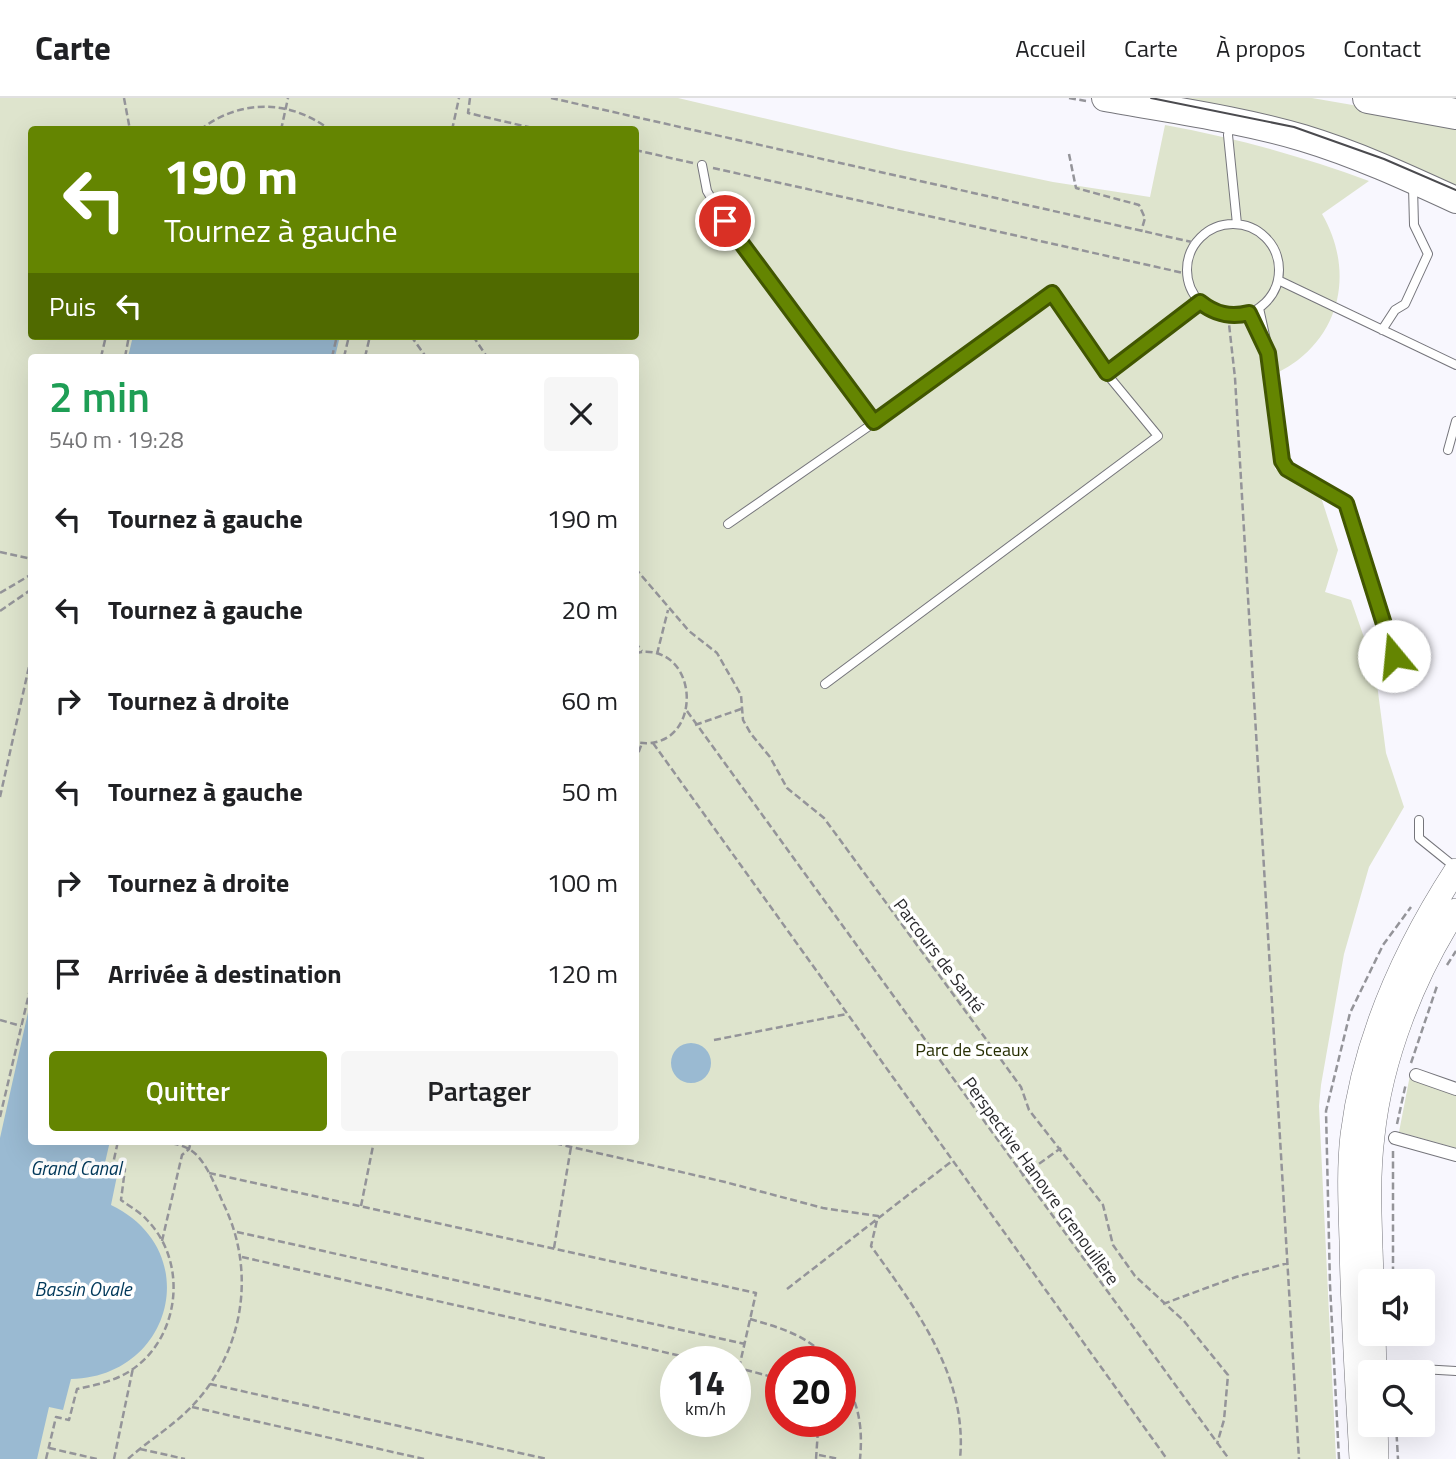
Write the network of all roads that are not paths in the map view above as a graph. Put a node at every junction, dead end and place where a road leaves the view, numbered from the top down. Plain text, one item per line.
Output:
1 (1105, 98) edge
2 (1368, 98) edge
3 (1456, 114) edge
4 (1231, 121) junction
5 (702, 165) road end
6 (1414, 181) junction
7 (1456, 200) edge
8 (1237, 224) junction
9 (1278, 280) junction
10 (1200, 302) junction
11 (1259, 308) junction
12 (1249, 313) junction
13 (1382, 330) junction
14 (1268, 353) junction
15 (1456, 365) edge
16 (1107, 373) junction
17 (1456, 421) edge
18 (874, 422) junction
19 (1448, 450) dead end
20 (728, 524) dead end
21 (1394, 656) dead end
22 (825, 684) dead end
23 (1419, 820) dead end
24 (1456, 869) edge
25 (1456, 910) edge
26 (1416, 1075) dead end
27 (1456, 1089) edge
28 (1395, 1138) road end
29 (1456, 1154) edge
30 (1372, 1269) edge
31 (1435, 1370) edge
32 (1456, 1371) edge
33 (1376, 1437) edge
34 (1361, 1459) edge
35 (1377, 1459) edge

1 - 4 main road
2 - 3 highway
4 - 6 main road
4 - 8 lane
5 - 18 lane
6 - 7 main road
6 - 13 lane
8 - 9 lane
8 - 10 lane
9 - 11 lane
9 - 13 lane
10 - 12 lane
10 - 16 lane
11 - 12 lane
11 - 14 lane
12 - 14 lane
13 - 15 lane
14 - 21 lane
16 - 18 lane
16 - 22 lane
17 - 19 lane
18 - 20 lane
23 - 24 lane
24 - 34 main road
25 - 30 main road
26 - 27 street
28 - 29 street
31 - 32 lane
33 - 35 main road

